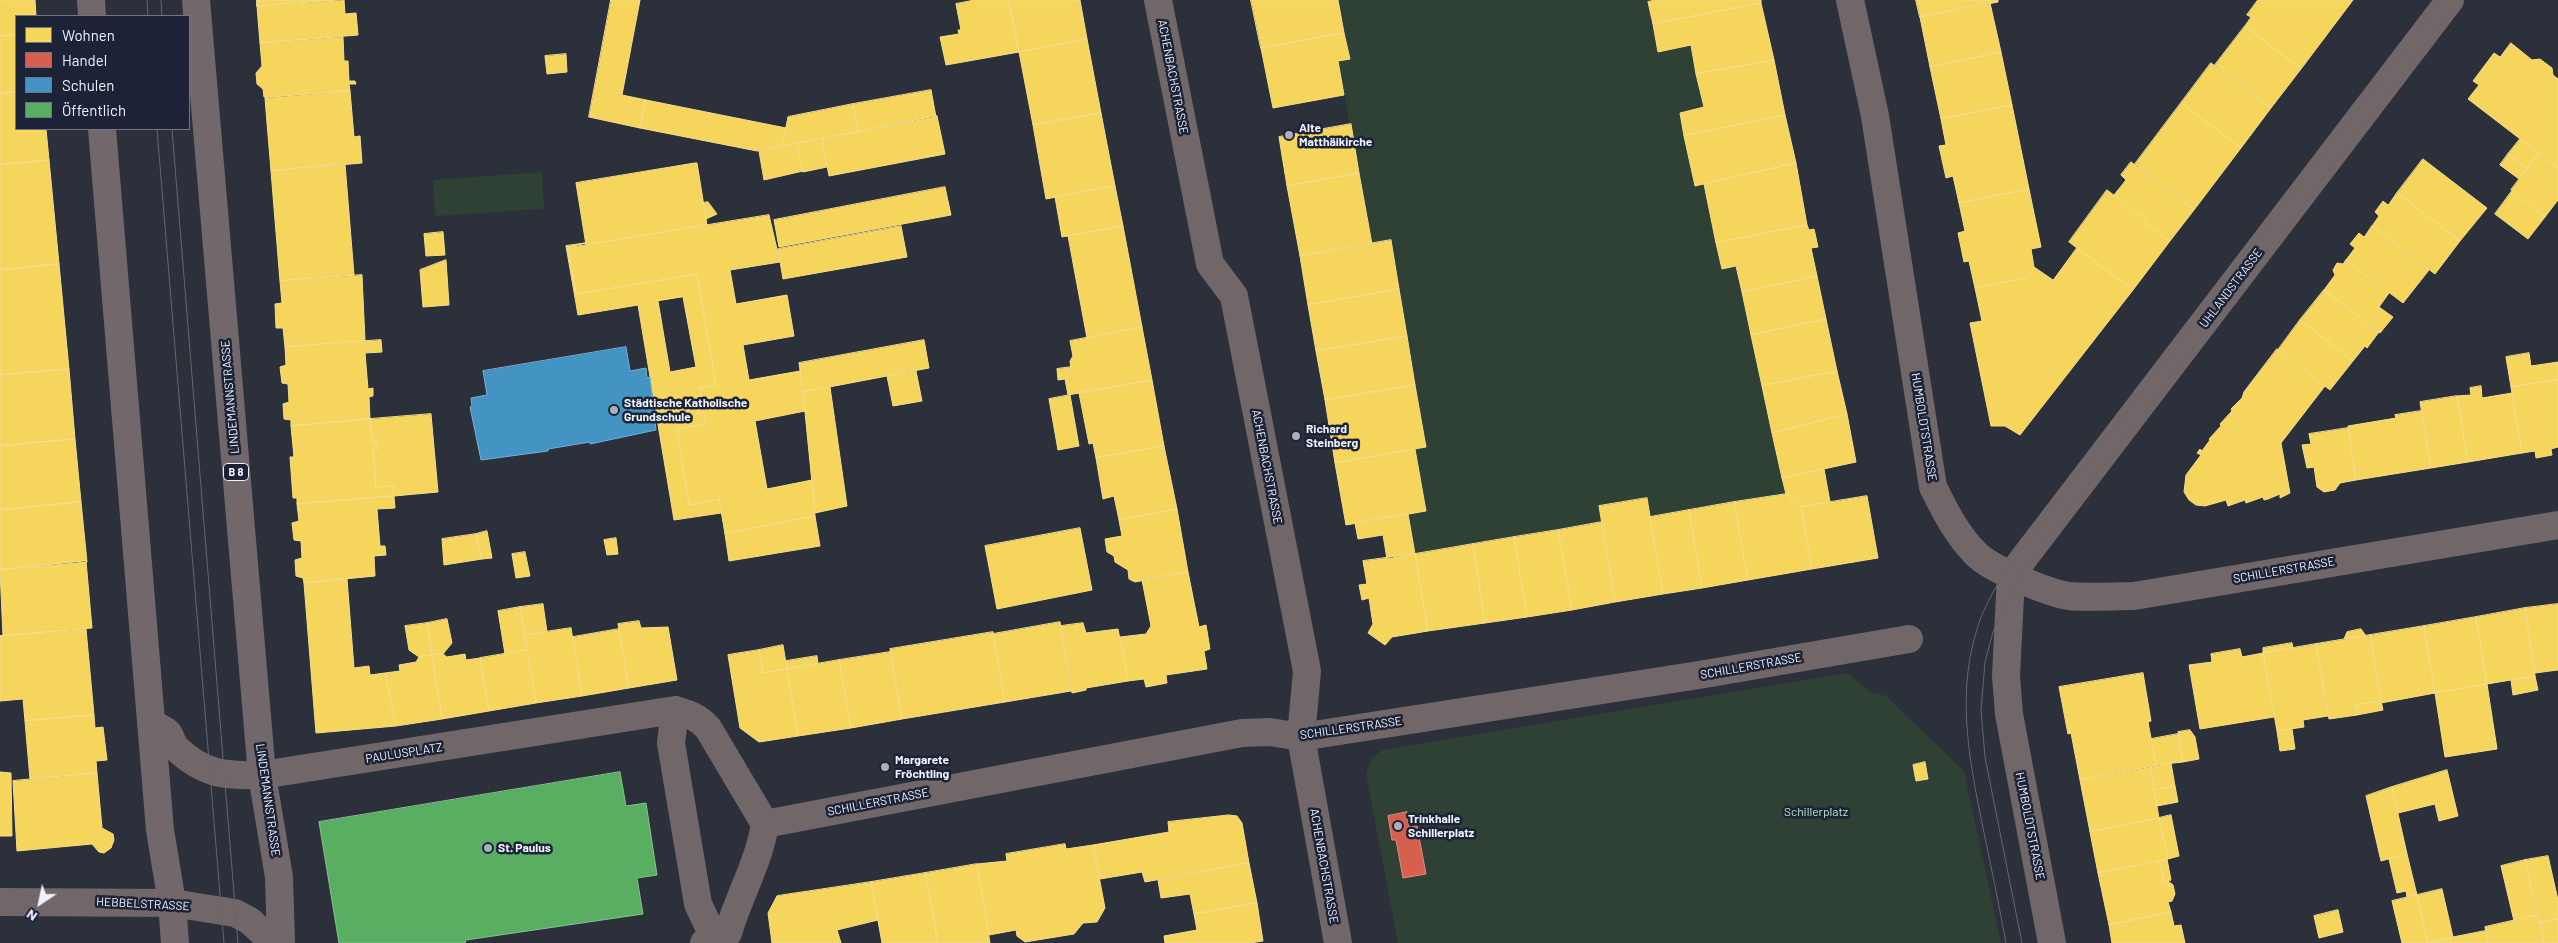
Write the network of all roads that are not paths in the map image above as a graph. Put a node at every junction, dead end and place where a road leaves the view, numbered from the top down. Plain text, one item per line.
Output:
1 (91, 0) edge
2 (196, 0) edge
3 (1158, 0) edge
4 (1850, 0) edge
5 (2450, 0) edge
6 (92, 15) edge
7 (102, 130) edge
8 (2558, 524) edge
9 (2012, 575) junction
10 (1909, 639) dead end
11 (676, 710) junction
12 (151, 723) junction
13 (1302, 737) junction
14 (262, 775) junction
15 (765, 824) junction
16 (0, 902) edge
17 (172, 903) junction
18 (720, 939) edge
19 (175, 943) edge
20 (274, 943) edge
21 (281, 943) edge
22 (1338, 943) edge
23 (2052, 943) edge

1 - 6 main road
2 - 14 main road, LINDEMANNSTRASSE / B 8
3 - 13 street, ACHENBACHSTRASSE
4 - 9 street, HUMBOLDTSTRASSE
5 - 9 street, UHLANDSTRASSE
7 - 12 main road
8 - 9 street, SCHILLERSTRASSE
9 - 23 street, HUMBOLDTSTRASSE
10 - 13 street, SCHILLERSTRASSE
11 - 14 street, PAULUSPLATZ
11 - 15 street
11 - 18 street
12 - 14 street, PAULUSPLATZ
12 - 17 main road
13 - 15 street, SCHILLERSTRASSE
13 - 22 street, ACHENBACHSTRASSE
14 - 21 main road, LINDEMANNSTRASSE / B 8
15 - 18 street
16 - 17 street, HEBBELSTRASSE
17 - 19 main road
17 - 20 street, HEBBELSTRASSE

